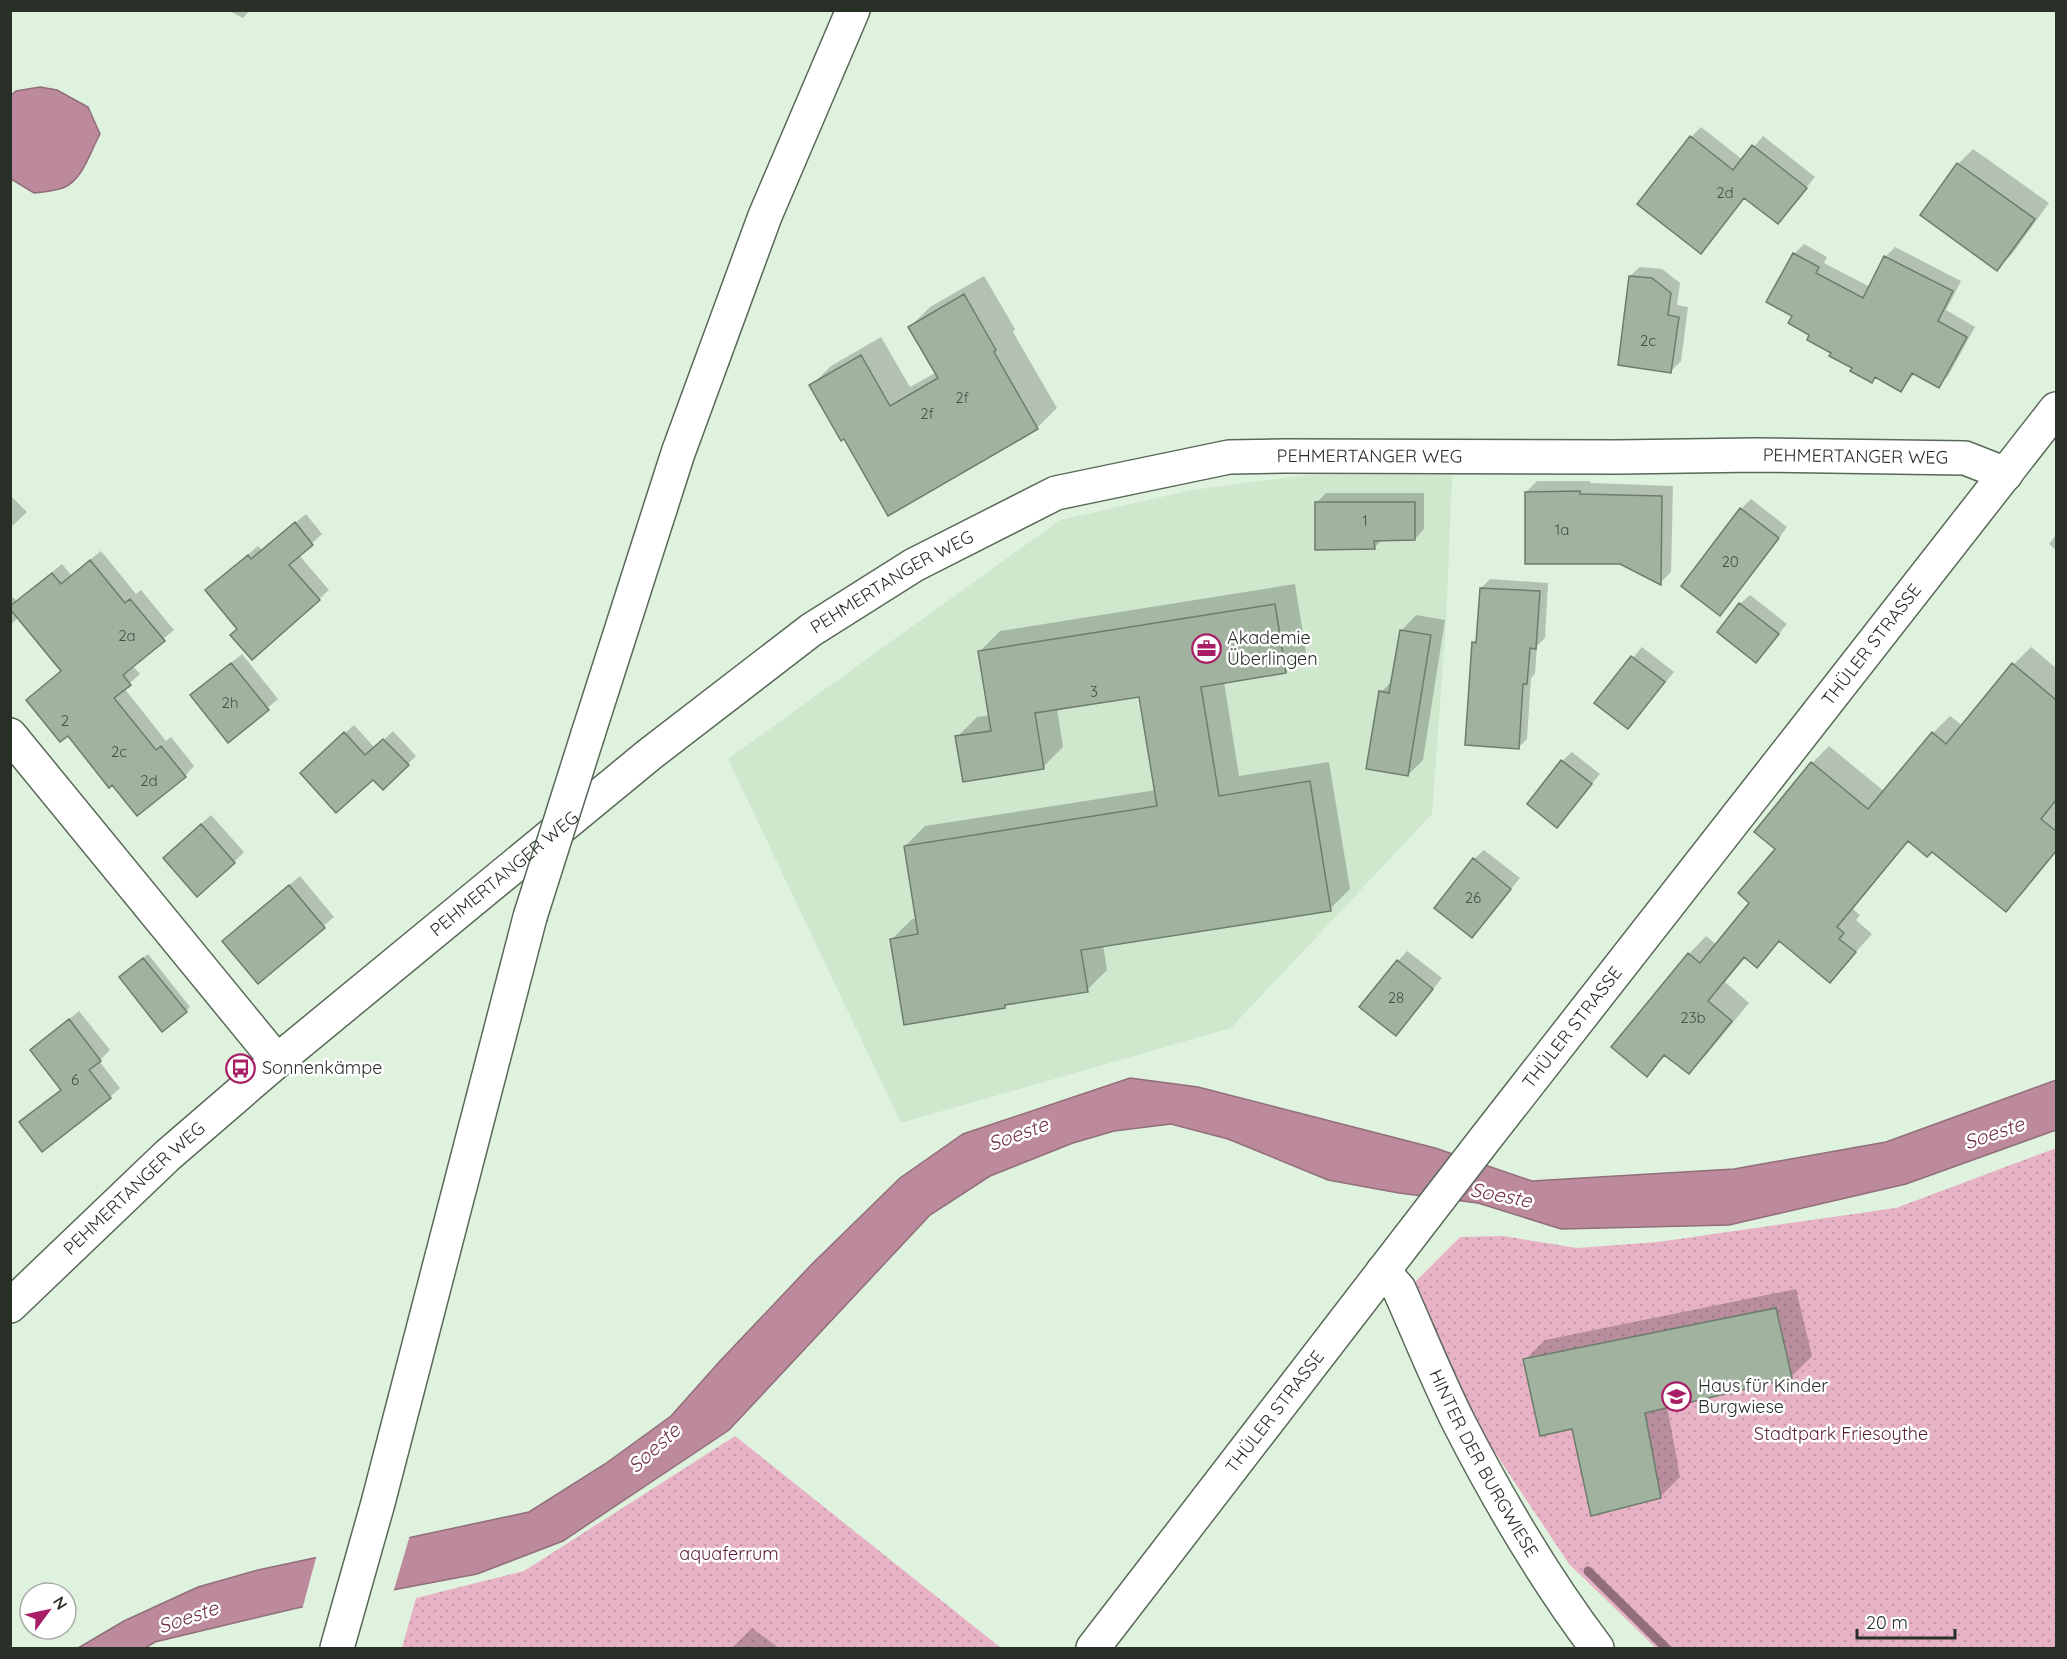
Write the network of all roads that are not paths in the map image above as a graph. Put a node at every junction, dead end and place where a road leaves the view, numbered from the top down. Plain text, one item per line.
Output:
1 (853, 10) edge
2 (2056, 409) edge
3 (2006, 474) junction
4 (10, 735) edge
5 (277, 1061) junction
6 (1383, 1272) junction
7 (10, 1306) edge
8 (338, 1644) edge
9 (1093, 1648) edge
10 (1597, 1648) edge

1 - 8 main road, bridge
2 - 3 main road, THÜLER STRASSE
3 - 5 main road, PEHMERTANGER WEG
3 - 6 main road, THÜLER STRASSE
4 - 5 main road
5 - 7 main road, PEHMERTANGER WEG
6 - 9 main road, THÜLER STRASSE
6 - 10 main road, HINTER DER BURGWIESE

